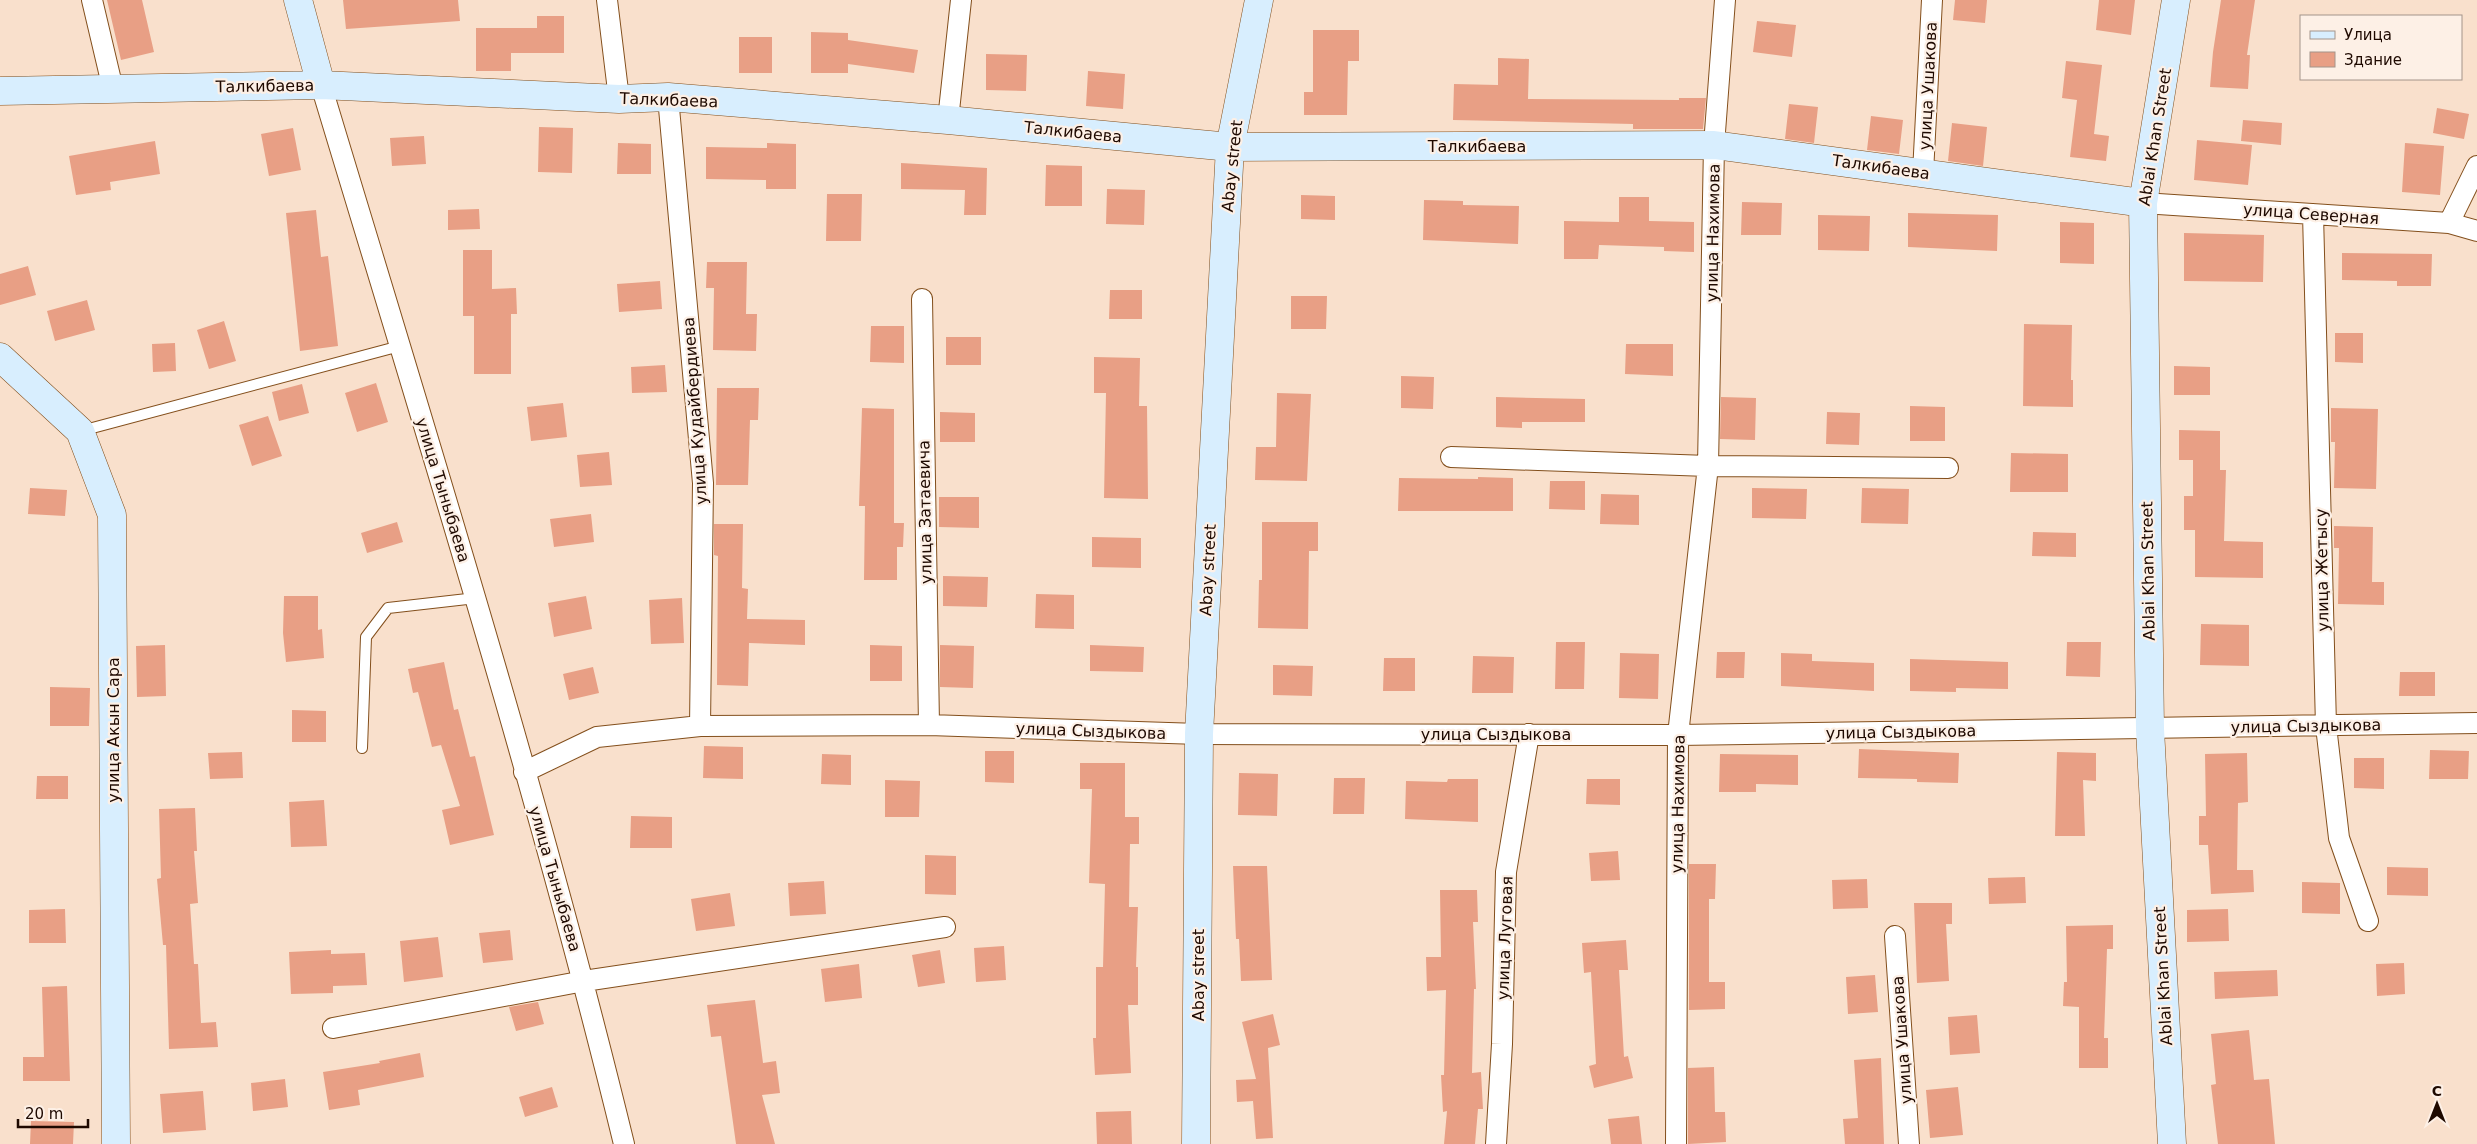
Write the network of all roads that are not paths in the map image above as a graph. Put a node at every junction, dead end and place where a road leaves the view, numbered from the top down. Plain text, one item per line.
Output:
1 (92, 0) edge
2 (298, 0) edge
3 (607, 0) edge
4 (961, 0) edge
5 (1258, 0) edge
6 (1726, 0) edge
7 (1932, 0) edge
8 (2176, 0) edge
9 (321, 85) junction
10 (113, 89) junction
11 (0, 91) edge
12 (668, 97) junction
13 (619, 99) junction
14 (948, 120) junction
15 (1714, 145) junction
16 (1230, 147) junction
17 (2477, 166) edge
18 (1923, 173) junction
19 (2143, 203) junction
20 (2313, 214) junction
21 (2449, 223) junction
22 (2477, 231) edge
23 (922, 299) dead end
24 (400, 346) junction
25 (0, 357) edge
26 (80, 431) junction
27 (1450, 456) dead end
28 (1708, 466) junction
29 (1948, 468) dead end
30 (476, 598) junction
31 (2477, 723) edge
32 (929, 725) junction
33 (700, 726) junction
34 (2326, 726) junction
35 (2150, 729) junction
36 (1200, 734) junction
37 (1529, 734) junction
38 (1678, 735) junction
39 (362, 748) dead end
40 (524, 772) junction
41 (2368, 921) dead end
42 (945, 927) dead end
43 (1895, 936) dead end
44 (584, 981) junction
45 (333, 1028) dead end
46 (116, 1144) edge
47 (624, 1144) edge
48 (1196, 1144) edge
49 (1496, 1144) edge
50 (1676, 1144) edge
51 (1909, 1144) edge
52 (2172, 1144) edge

1 - 10 street
2 - 9 street, улица Тыныбаева
3 - 13 street
4 - 14 street
5 - 16 street, Abay street
6 - 15 street, улица Нахимова
7 - 18 street, улица Ушакова
8 - 19 street, Ablai Khan Street
9 - 10 street, Талкибаева
9 - 13 street, Талкибаева
9 - 24 street, улица Тыныбаева
10 - 11 street, Талкибаева
12 - 13 street, Талкибаева
12 - 14 street, Талкибаева
12 - 33 street, улица Кудайбердиева
14 - 16 street, Талкибаева
15 - 16 street, Талкибаева
15 - 18 street, Талкибаева
15 - 28 street, улица Нахимова
16 - 36 street, Abay street
17 - 21 street
18 - 19 street, Талкибаева
19 - 20 street, улица Северная
19 - 35 street, Ablai Khan Street
20 - 21 street, улица Северная
20 - 34 street, улица Жетысу
21 - 22 street, улица Северная
23 - 32 street, улица Затаевича
24 - 26 lane
24 - 30 street, улица Тыныбаева
25 - 26 street, улица Акын Сара
26 - 46 street, улица Акын Сара
27 - 28 street
28 - 29 street
28 - 38 street, улица Нахимова
30 - 39 lane
30 - 40 street, улица Тыныбаева
31 - 34 street, улица Сыздыкова
32 - 33 street, улица Сыздыкова
32 - 36 street, улица Сыздыкова
33 - 40 street, улица Сыздыкова
34 - 35 street, улица Сыздыкова
34 - 41 street, улица Жетысу
35 - 38 street, улица Сыздыкова
35 - 52 street, Ablai Khan Street
36 - 37 street, улица Сыздыкова
36 - 48 street, Abay street
37 - 38 street, улица Сыздыкова
37 - 49 street, улица Луговая
38 - 50 street, улица Нахимова
40 - 44 street, улица Тыныбаева
42 - 44 street
43 - 51 street, улица Ушакова
44 - 45 street
44 - 47 street, улица Тыныбаева

